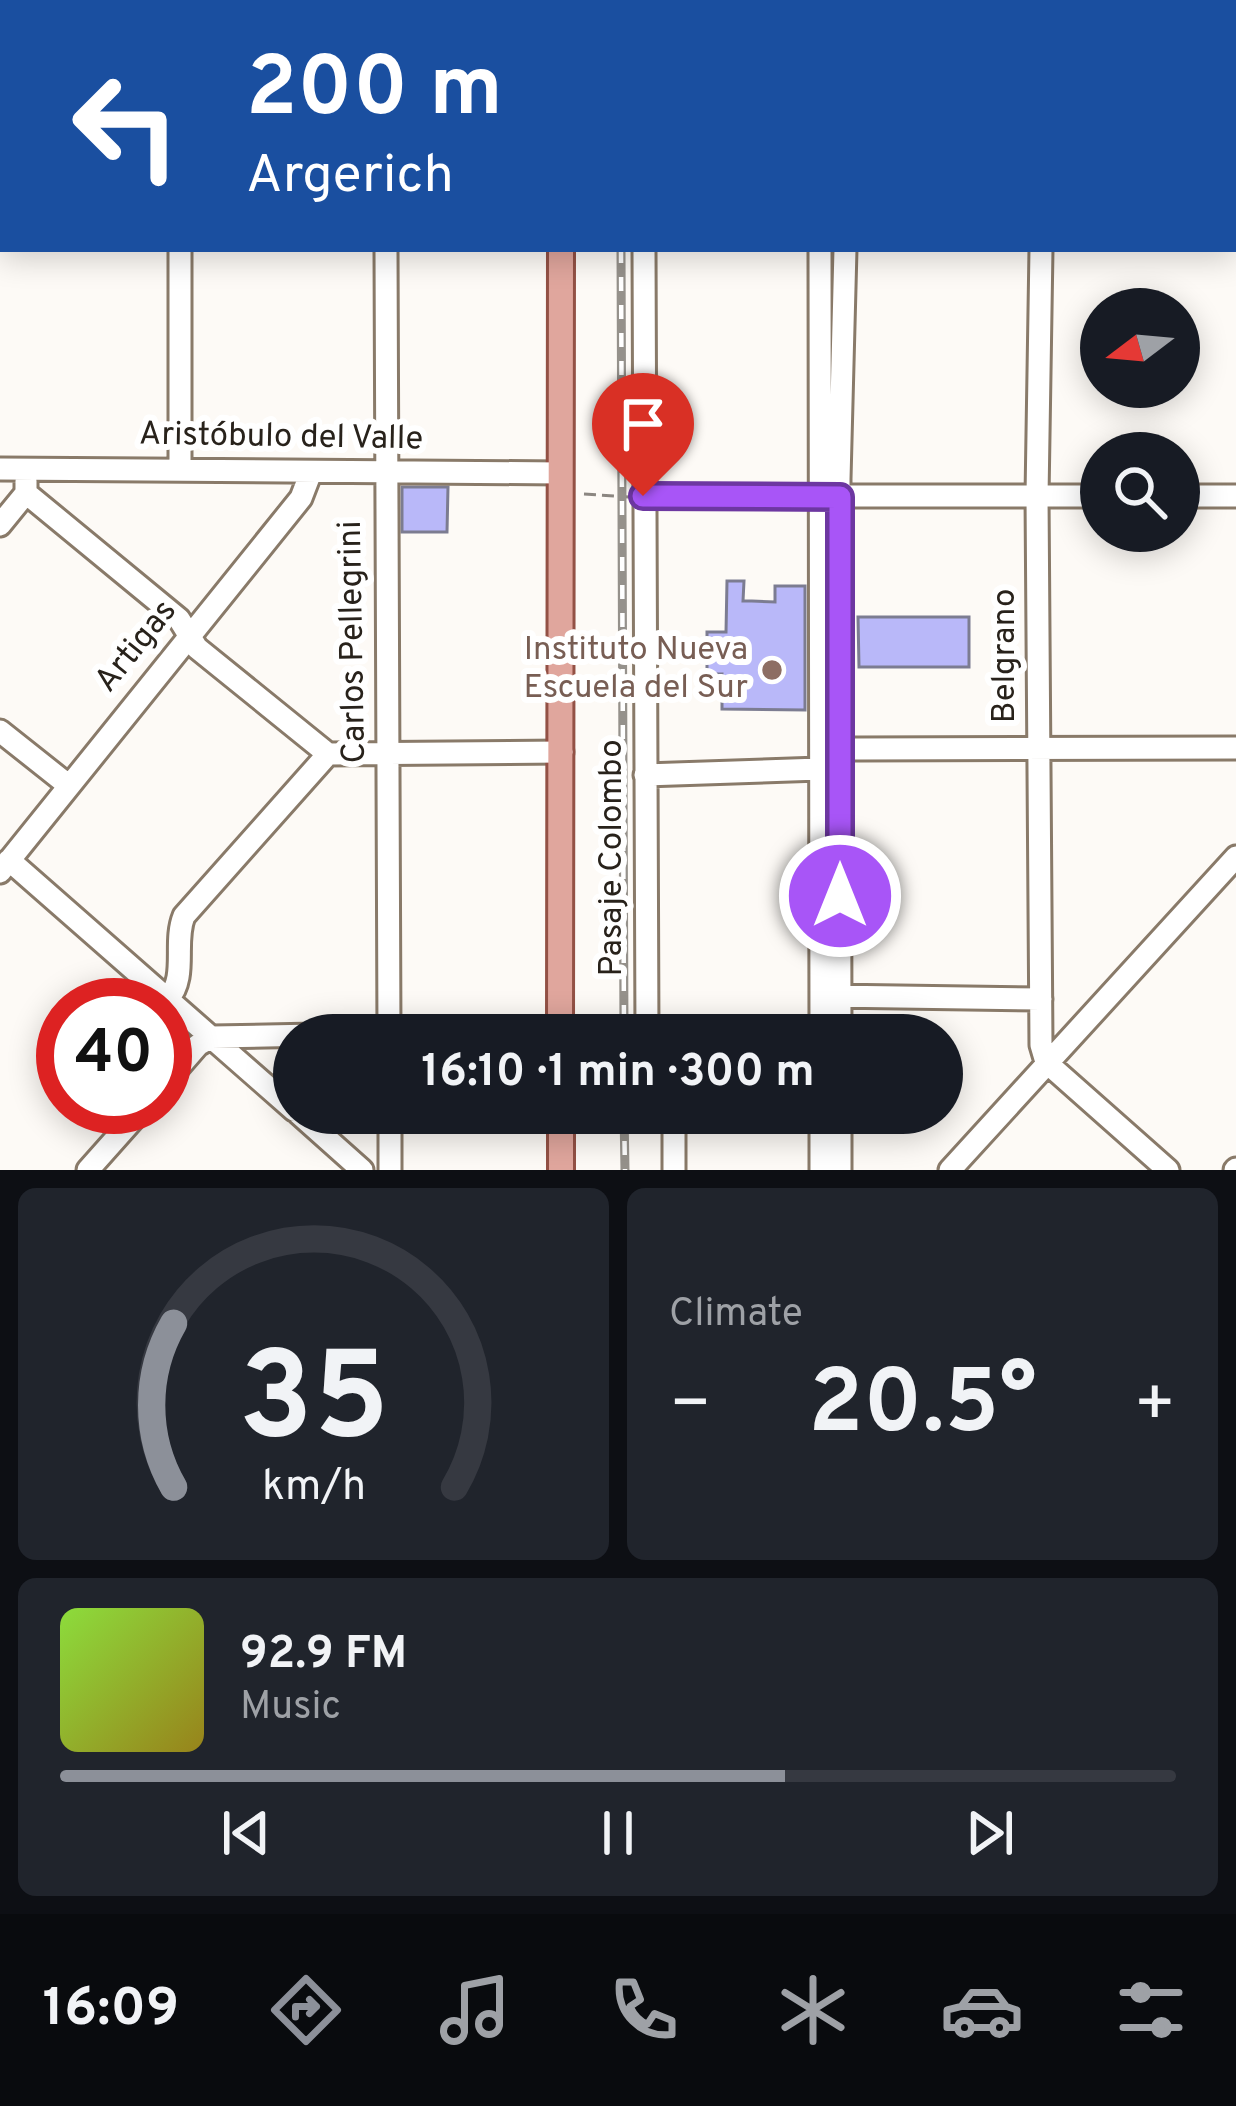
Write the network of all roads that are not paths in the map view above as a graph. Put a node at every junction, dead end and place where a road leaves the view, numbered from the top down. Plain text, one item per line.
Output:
1 (180, 252) edge
2 (386, 252) edge
3 (542, 252) edge
4 (561, 252) edge
5 (644, 252) edge
6 (820, 252) edge
7 (845, 252) edge
8 (1041, 252) edge
9 (558, 356) junction
10 (0, 469) edge
11 (25, 469) junction
12 (180, 470) junction
13 (311, 472) junction
14 (560, 472) junction
15 (386, 473) junction
16 (26, 493) junction
17 (643, 496) junction
18 (1037, 496) junction
19 (1080, 496) edge
20 (1200, 496) edge
21 (1236, 496) edge
22 (829, 497) junction
23 (0, 525) edge
24 (190, 634) junction
25 (0, 731) edge
26 (1039, 748) junction
27 (1236, 748) edge
28 (841, 749) junction
29 (562, 752) junction
30 (389, 753) junction
31 (328, 754) junction
32 (820, 769) junction
33 (645, 775) junction
34 (68, 785) junction
35 (1236, 857) edge
36 (4, 866) edge
37 (142, 978) edge
38 (178, 978) edge
39 (830, 996) junction
40 (1041, 999) junction
41 (389, 1014) edge
42 (560, 1014) edge
43 (647, 1014) edge
44 (826, 1014) edge
45 (835, 1014) edge
46 (192, 1020) edge
47 (273, 1036) edge
48 (212, 1037) junction
49 (192, 1052) edge
50 (1046, 1062) junction
51 (273, 1091) edge
52 (120, 1134) edge
53 (321, 1134) edge
54 (390, 1134) edge
55 (561, 1134) edge
56 (674, 1134) edge
57 (821, 1134) edge
58 (840, 1134) edge
59 (88, 1170) edge
60 (362, 1170) edge
61 (390, 1170) edge
62 (561, 1170) edge
63 (674, 1170) edge
64 (821, 1170) edge
65 (840, 1170) edge
66 (950, 1170) edge
67 (1168, 1170) edge

1 - 12 street
2 - 15 street, Carlos Pellegrini
3 - 9 main road
4 - 9 main road
5 - 17 street, Pasaje Colombo
6 - 22 street
7 - 22 street
8 - 18 street, Belgrano
9 - 14 main road
10 - 11 street, Aristóbulo del Valle
11 - 12 street, Aristóbulo del Valle
11 - 16 street
12 - 13 street, Aristóbulo del Valle
13 - 15 street, Aristóbulo del Valle
13 - 24 street, Artigas
14 - 15 street, Aristóbulo del Valle
14 - 29 main road
15 - 30 street, Carlos Pellegrini
16 - 23 street
16 - 24 street
17 - 22 street
17 - 33 street, Pasaje Colombo
18 - 19 street
18 - 22 street
18 - 26 street, Belgrano
20 - 21 street
22 - 28 street
22 - 32 street
24 - 31 street
24 - 34 street, Artigas
25 - 34 street
26 - 27 street
26 - 28 street
26 - 40 street, Belgrano
28 - 32 street
28 - 39 street
29 - 30 street
29 - 42 main road
30 - 31 street
30 - 41 street, Carlos Pellegrini
31 - 38 street
32 - 33 street
32 - 39 street
33 - 43 street, Pasaje Colombo
34 - 36 street, Artigas
35 - 50 street
36 - 37 street
39 - 40 street
39 - 44 street
39 - 45 street
40 - 50 street, Belgrano
46 - 48 street
47 - 48 street
48 - 49 street
48 - 51 street
50 - 66 street
50 - 67 street
52 - 59 street
53 - 60 street
54 - 61 street
55 - 62 main road
56 - 63 street
57 - 64 street
58 - 65 street

